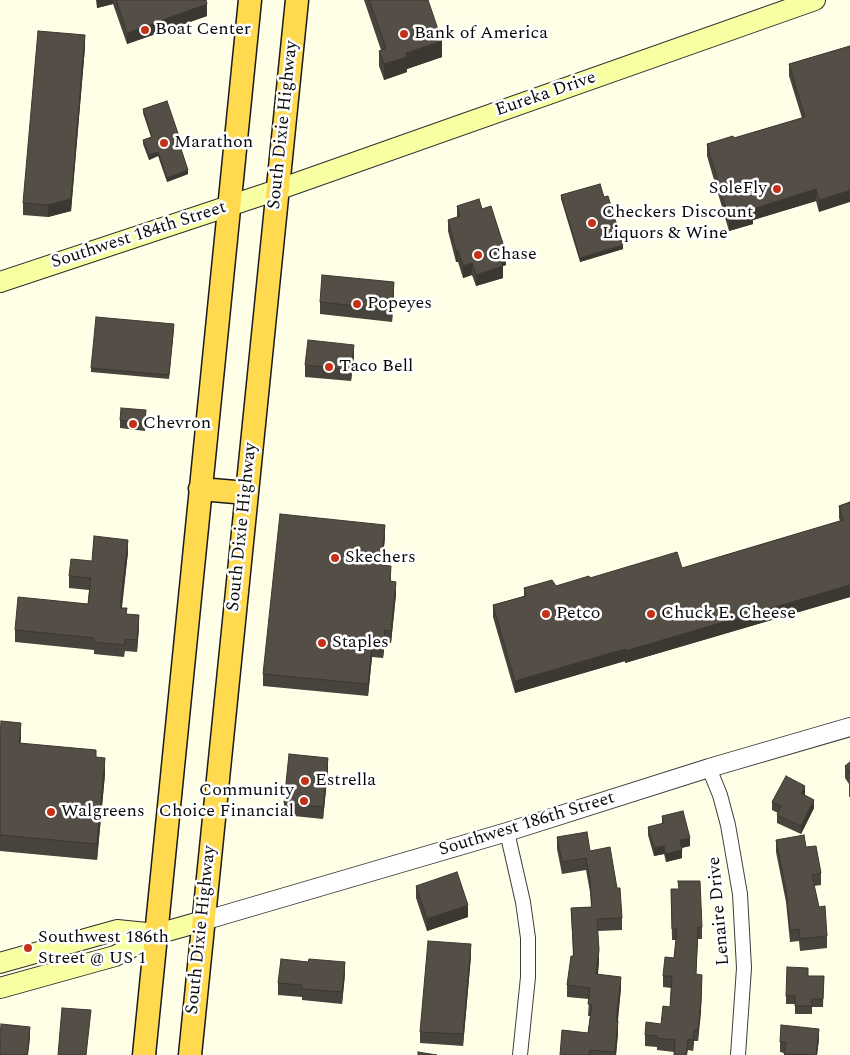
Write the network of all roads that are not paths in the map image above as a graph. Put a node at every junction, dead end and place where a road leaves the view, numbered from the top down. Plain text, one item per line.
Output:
1 (250, 0) edge
2 (297, 0) edge
3 (815, 0) edge
4 (277, 190) junction
5 (228, 206) junction
6 (0, 282) edge
7 (200, 489) junction
8 (247, 493) junction
9 (850, 727) edge
10 (709, 768) junction
11 (507, 832) junction
12 (203, 921) junction
13 (156, 934) junction
14 (0, 963) edge
15 (0, 988) edge
16 (144, 1055) edge
17 (190, 1055) edge
18 (520, 1055) edge
19 (738, 1055) edge

1 - 5 highway
2 - 4 highway, South Dixie Highway
3 - 4 main road, Eureka Drive
4 - 5 main road, Southwest 184th Street
4 - 8 highway, South Dixie Highway
5 - 6 main road, Southwest 184th Street
5 - 7 highway
7 - 8 highway
7 - 13 highway
8 - 12 highway, South Dixie Highway
9 - 10 street, Southwest 186th Street
10 - 11 street, Southwest 186th Street
10 - 19 street, Lenaire Drive
11 - 12 street, Southwest 186th Street
11 - 18 street
12 - 13 main road
12 - 17 highway, South Dixie Highway
13 - 14 main road
13 - 15 main road
13 - 16 highway

